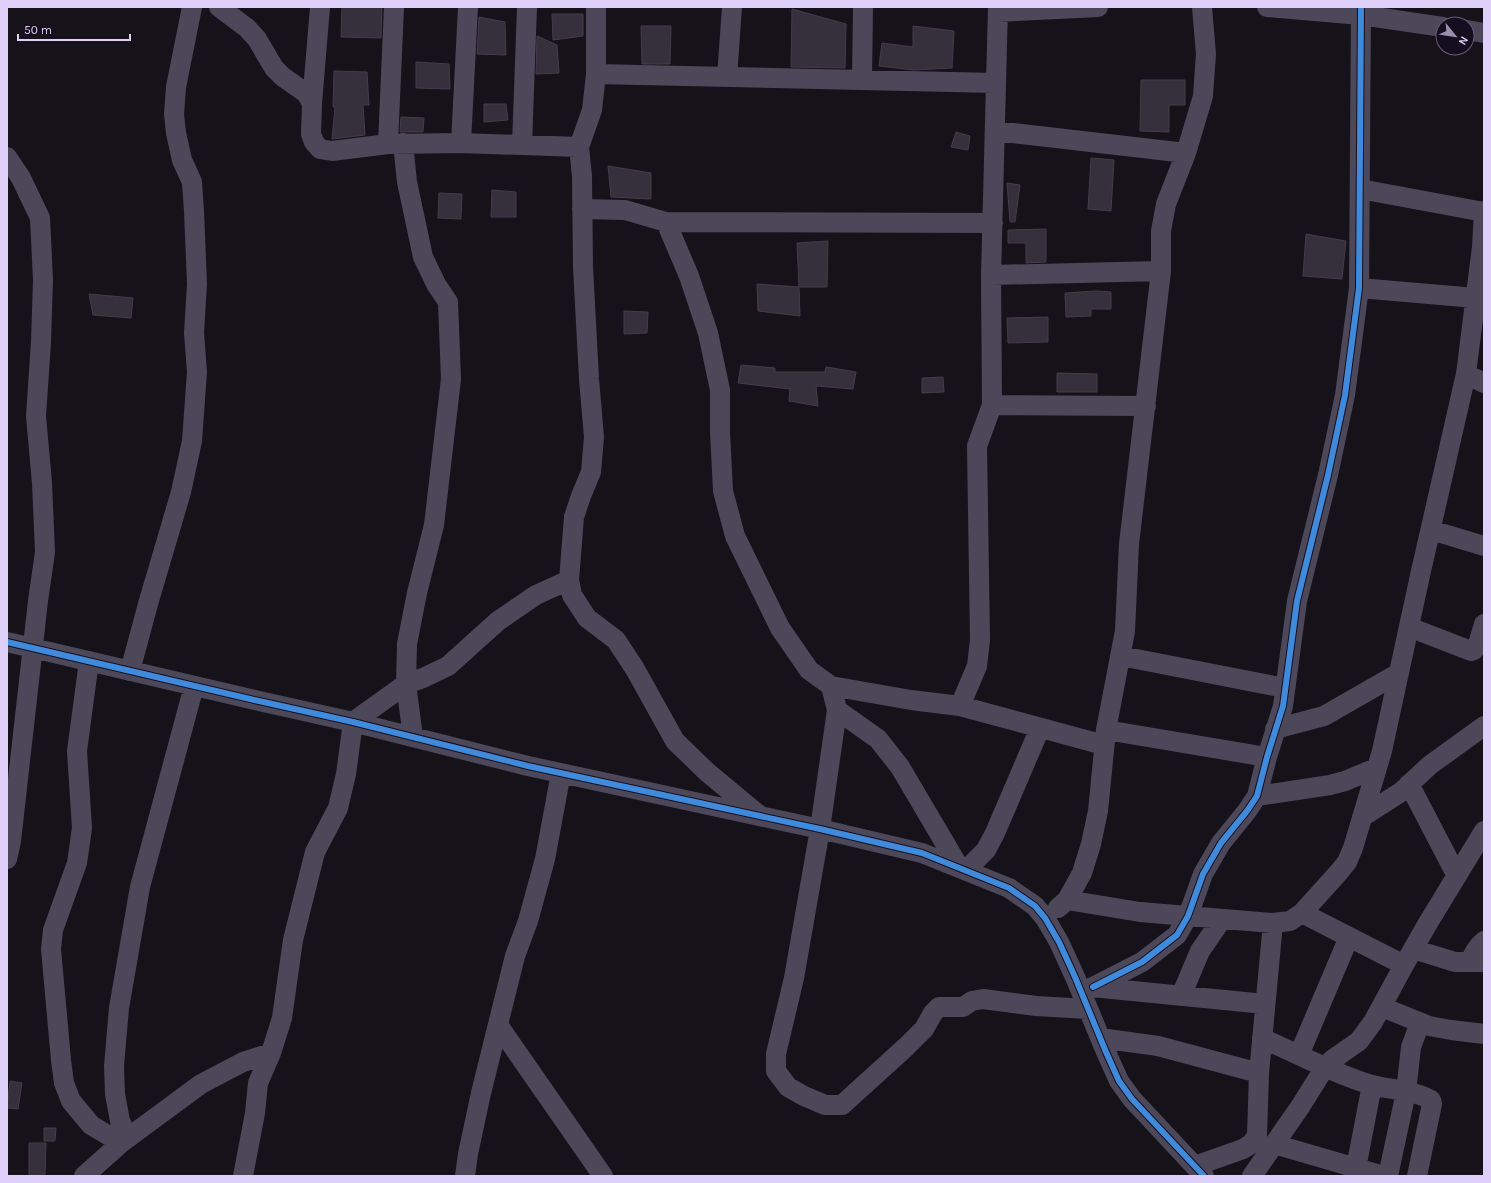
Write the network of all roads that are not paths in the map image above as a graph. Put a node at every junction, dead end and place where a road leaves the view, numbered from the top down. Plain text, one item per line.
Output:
1 (192, 7) edge
2 (219, 7) edge
3 (320, 7) edge
4 (394, 7) edge
5 (468, 7) edge
6 (527, 7) edge
7 (596, 7) edge
8 (732, 7) edge
9 (1098, 7) edge
10 (1202, 7) edge
11 (1267, 7) edge
12 (859, 8) edge
13 (998, 10) edge
14 (1361, 11) edge
15 (1435, 25) edge
16 (596, 74) junction
17 (727, 77) junction
18 (862, 80) junction
19 (996, 83) junction
20 (312, 103) junction
21 (995, 131) junction
22 (396, 143) junction
23 (461, 143) junction
24 (522, 145) junction
25 (579, 147) junction
26 (1186, 153) junction
27 (7, 157) edge
28 (1360, 189) junction
29 (582, 209) junction
30 (1484, 212) edge
31 (666, 222) junction
32 (993, 223) junction
33 (1161, 271) junction
34 (991, 275) junction
35 (1479, 287) edge
36 (1358, 288) junction
37 (1466, 374) junction
38 (1484, 383) edge
39 (992, 405) junction
40 (1146, 406) junction
41 (1431, 530) junction
42 (1484, 546) edge
43 (569, 580) junction
44 (1484, 624) edge
45 (1408, 627) junction
46 (7, 642) edge
47 (34, 648) junction
48 (1121, 656) junction
49 (90, 661) junction
50 (130, 671) junction
51 (1399, 673) junction
52 (406, 684) junction
53 (194, 686) junction
54 (831, 686) junction
55 (1285, 688) junction
56 (960, 706) junction
57 (837, 710) junction
58 (353, 722) junction
59 (1484, 726) edge
60 (1040, 728) junction
61 (1275, 729) junction
62 (413, 737) junction
63 (1105, 737) junction
64 (1267, 757) junction
65 (1376, 768) junction
66 (561, 773) junction
67 (1409, 784) junction
68 (1257, 796) junction
69 (761, 817) junction
70 (1362, 817) junction
71 (820, 829) junction
72 (1483, 833) edge
73 (7, 859) edge
74 (962, 868) junction
75 (1457, 876) junction
76 (1067, 900) junction
77 (1302, 913) junction
78 (1188, 916) junction
79 (1044, 918) junction
80 (1222, 919) junction
81 (1273, 923) junction
82 (1349, 937) junction
83 (1484, 941) edge
84 (1408, 957) junction
85 (1477, 961) edge
86 (1086, 986) junction
87 (1181, 996) junction
88 (1265, 1004) junction
89 (1382, 1007) junction
90 (1088, 1009) junction
91 (1420, 1023) junction
92 (498, 1025) junction
93 (1484, 1034) edge
94 (1100, 1038) junction
95 (1262, 1038) junction
96 (271, 1053) junction
97 (1299, 1055) junction
98 (1325, 1067) junction
99 (1259, 1073) junction
100 (1372, 1085) junction
101 (1406, 1092) junction
102 (125, 1140) junction
103 (1274, 1144) junction
104 (1356, 1168) junction
105 (1199, 1171) edge
106 (86, 1175) edge
107 (243, 1176) edge
108 (465, 1176) edge
109 (603, 1176) edge
110 (1252, 1176) edge
111 (1384, 1176) edge
112 (1388, 1176) edge
113 (1417, 1176) edge

1 - 50 street
2 - 20 street
3 - 20 street
4 - 22 street
5 - 23 street
6 - 24 street
7 - 16 street
8 - 17 street
9 - 13 street
10 - 26 street
11 - 14 street
12 - 18 street
13 - 19 street
14 - 15 street
14 - 28 street
16 - 17 street
16 - 25 street
17 - 18 street
18 - 19 street
19 - 21 street
20 - 22 street
21 - 26 street
21 - 32 street
22 - 23 street
22 - 52 street
23 - 24 street
24 - 25 street
25 - 29 street
26 - 33 street
27 - 47 street
28 - 30 street
28 - 36 street
29 - 31 street
29 - 43 street
30 - 35 street
31 - 32 street
31 - 54 street
32 - 34 street
33 - 34 street
33 - 40 street
34 - 39 street
35 - 36 street
35 - 37 street
36 - 55 street
37 - 38 street
37 - 41 street
39 - 40 street
39 - 56 street
40 - 48 street
41 - 42 street
41 - 45 street
43 - 52 street
43 - 69 street
44 - 45 street
45 - 51 street
46 - 47 street
47 - 49 street
47 - 73 street
48 - 55 street
48 - 63 street
49 - 50 street
49 - 102 street
50 - 53 street
51 - 61 street
51 - 65 street
52 - 58 street
52 - 62 street
53 - 58 street
53 - 102 street
54 - 56 street
54 - 57 street
55 - 61 street
56 - 60 street
57 - 71 street
57 - 74 street
58 - 62 street
58 - 96 street
59 - 67 street
60 - 63 street
60 - 74 street
61 - 64 street
62 - 66 street
63 - 64 street
63 - 76 street
64 - 68 street
65 - 68 street
65 - 70 street
66 - 69 street
66 - 92 street
67 - 70 street
67 - 75 street
68 - 78 street
69 - 71 street
70 - 77 street
71 - 74 street
71 - 90 street
72 - 75 street
74 - 79 street
75 - 84 street
76 - 78 street
76 - 79 street
77 - 81 street
77 - 82 street
78 - 80 street
78 - 86 street
79 - 86 street
80 - 81 street
80 - 87 street
81 - 88 street
82 - 84 street
82 - 97 street
83 - 85 street
84 - 85 street
84 - 89 street
86 - 87 street
86 - 90 street
87 - 88 street
88 - 95 street
89 - 91 street
89 - 98 street
90 - 94 street
91 - 93 street
91 - 101 street
92 - 108 street
92 - 109 street
94 - 99 street
94 - 105 street
95 - 97 street
95 - 99 street
96 - 102 street
96 - 107 street
97 - 98 street
98 - 100 street
98 - 103 street
99 - 105 street
100 - 101 street
100 - 104 street
101 - 112 street
101 - 113 street
102 - 106 street
103 - 104 street
103 - 110 street
104 - 111 street

